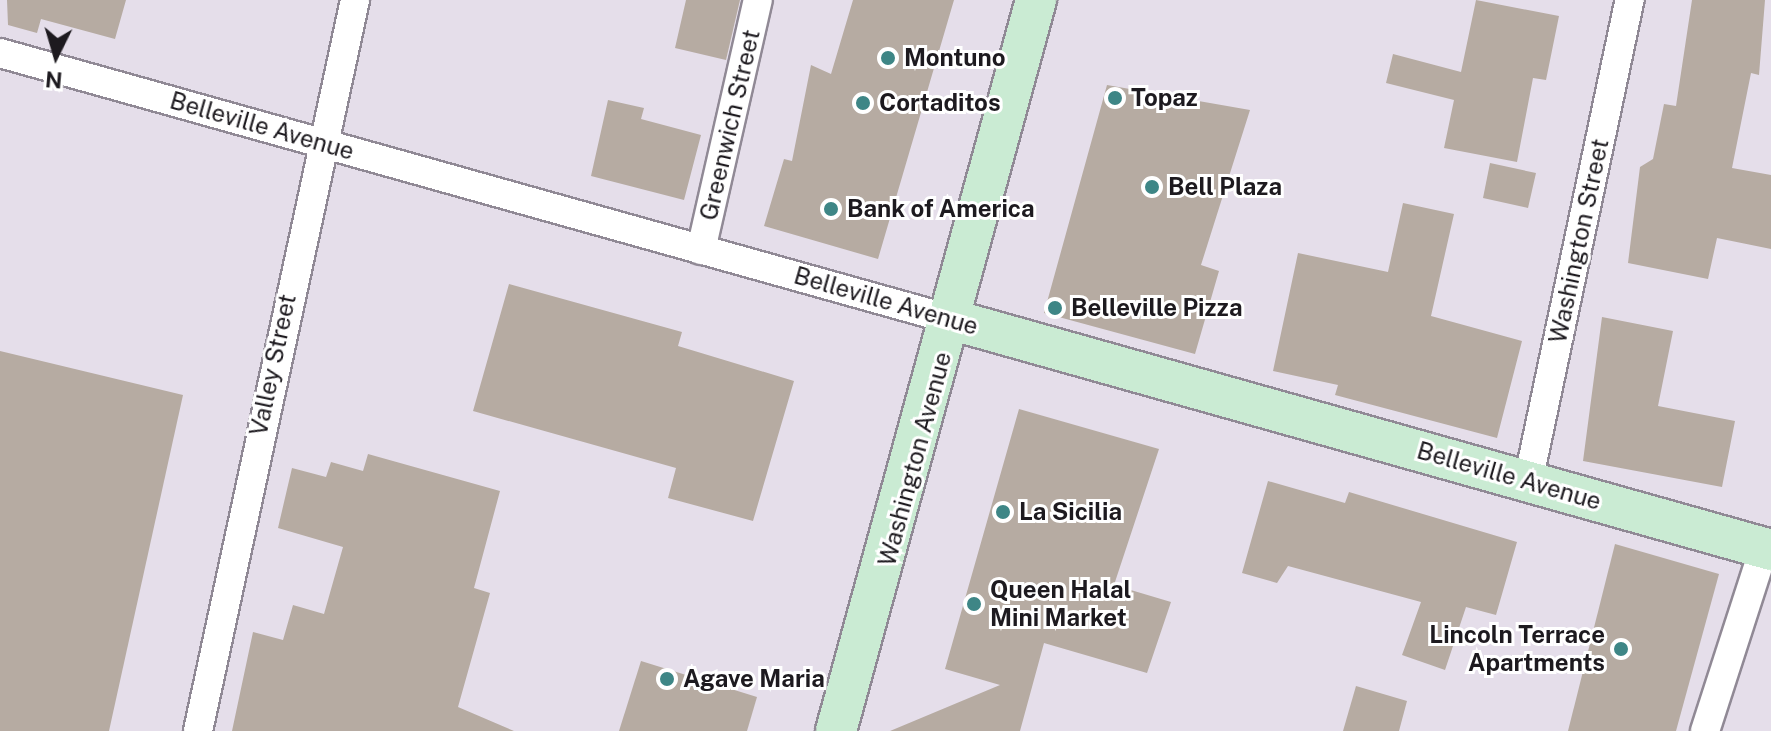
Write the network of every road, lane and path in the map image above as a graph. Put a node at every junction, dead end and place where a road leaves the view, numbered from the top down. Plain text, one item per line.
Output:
1 (355, 0) edge
2 (758, 0) edge
3 (1036, 0) edge
4 (1630, 0) edge
5 (0, 53) edge
6 (324, 144) junction
7 (701, 250) junction
8 (953, 320) junction
9 (1528, 482) junction
10 (1768, 549) edge
11 (198, 731) edge
12 (836, 731) edge
13 (1705, 731) edge

1 - 6 street, Valley Street
2 - 7 street, Greenwich Street
3 - 8 main road, Washington Avenue
4 - 9 street, Washington Street
5 - 6 street, Belleville Avenue
6 - 7 street, Belleville Avenue
6 - 11 street, Valley Street
7 - 8 street, Belleville Avenue
8 - 9 main road, Belleville Avenue
8 - 12 main road, Washington Avenue
9 - 10 main road, Belleville Avenue
10 - 13 street

